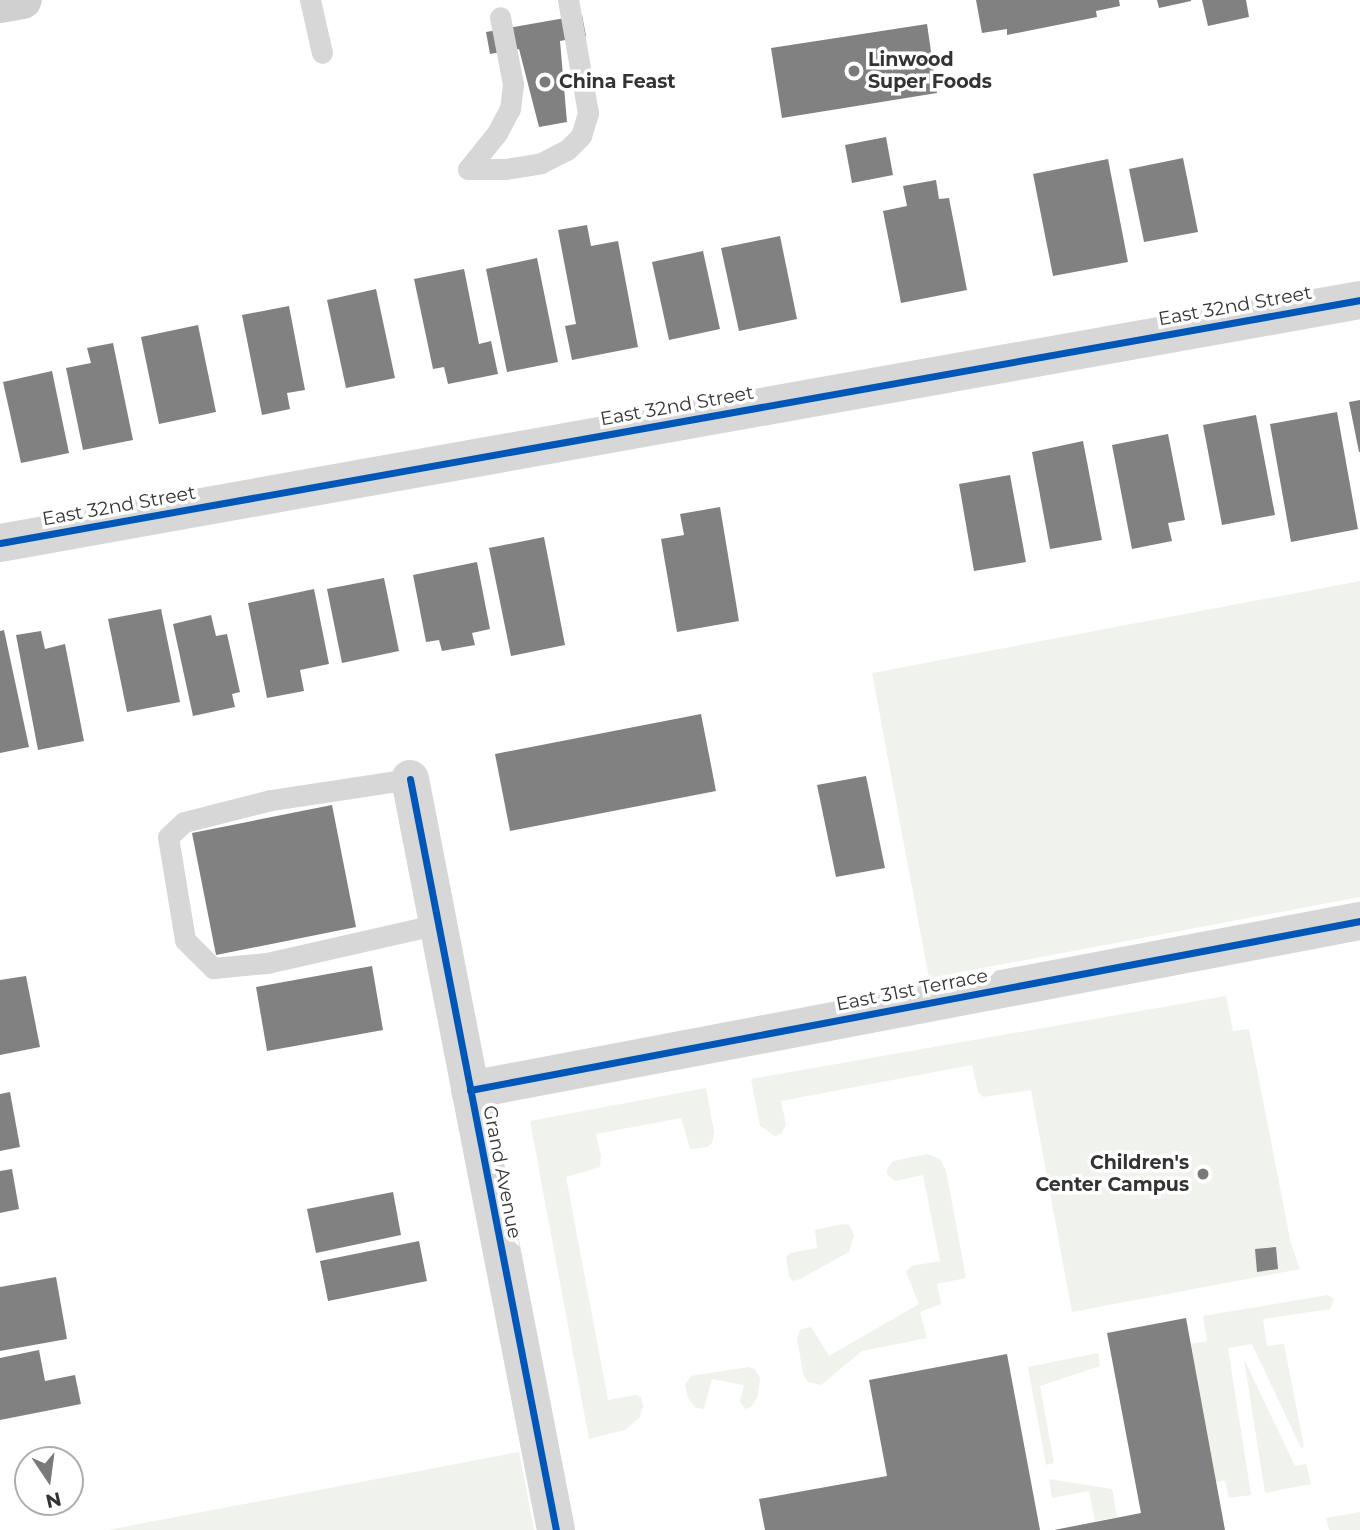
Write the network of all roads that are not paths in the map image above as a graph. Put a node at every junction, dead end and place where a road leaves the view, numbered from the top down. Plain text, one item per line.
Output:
1 (23, 0) edge
2 (310, 0) edge
3 (568, 0) edge
4 (0, 4) edge
5 (500, 17) dead end
6 (322, 53) dead end
7 (1360, 300) edge
8 (0, 543) edge
9 (410, 779) joint
10 (1360, 920) edge
11 (438, 924) junction
12 (470, 1090) junction
13 (556, 1530) edge

1 - 4 main road
2 - 6 lane
3 - 5 lane
7 - 8 street, East 32nd Street
9 - 11 street, Grand Avenue
9 - 11 lane
10 - 12 street, East 31st Terrace
11 - 12 street, Grand Avenue
12 - 13 street, Grand Avenue

